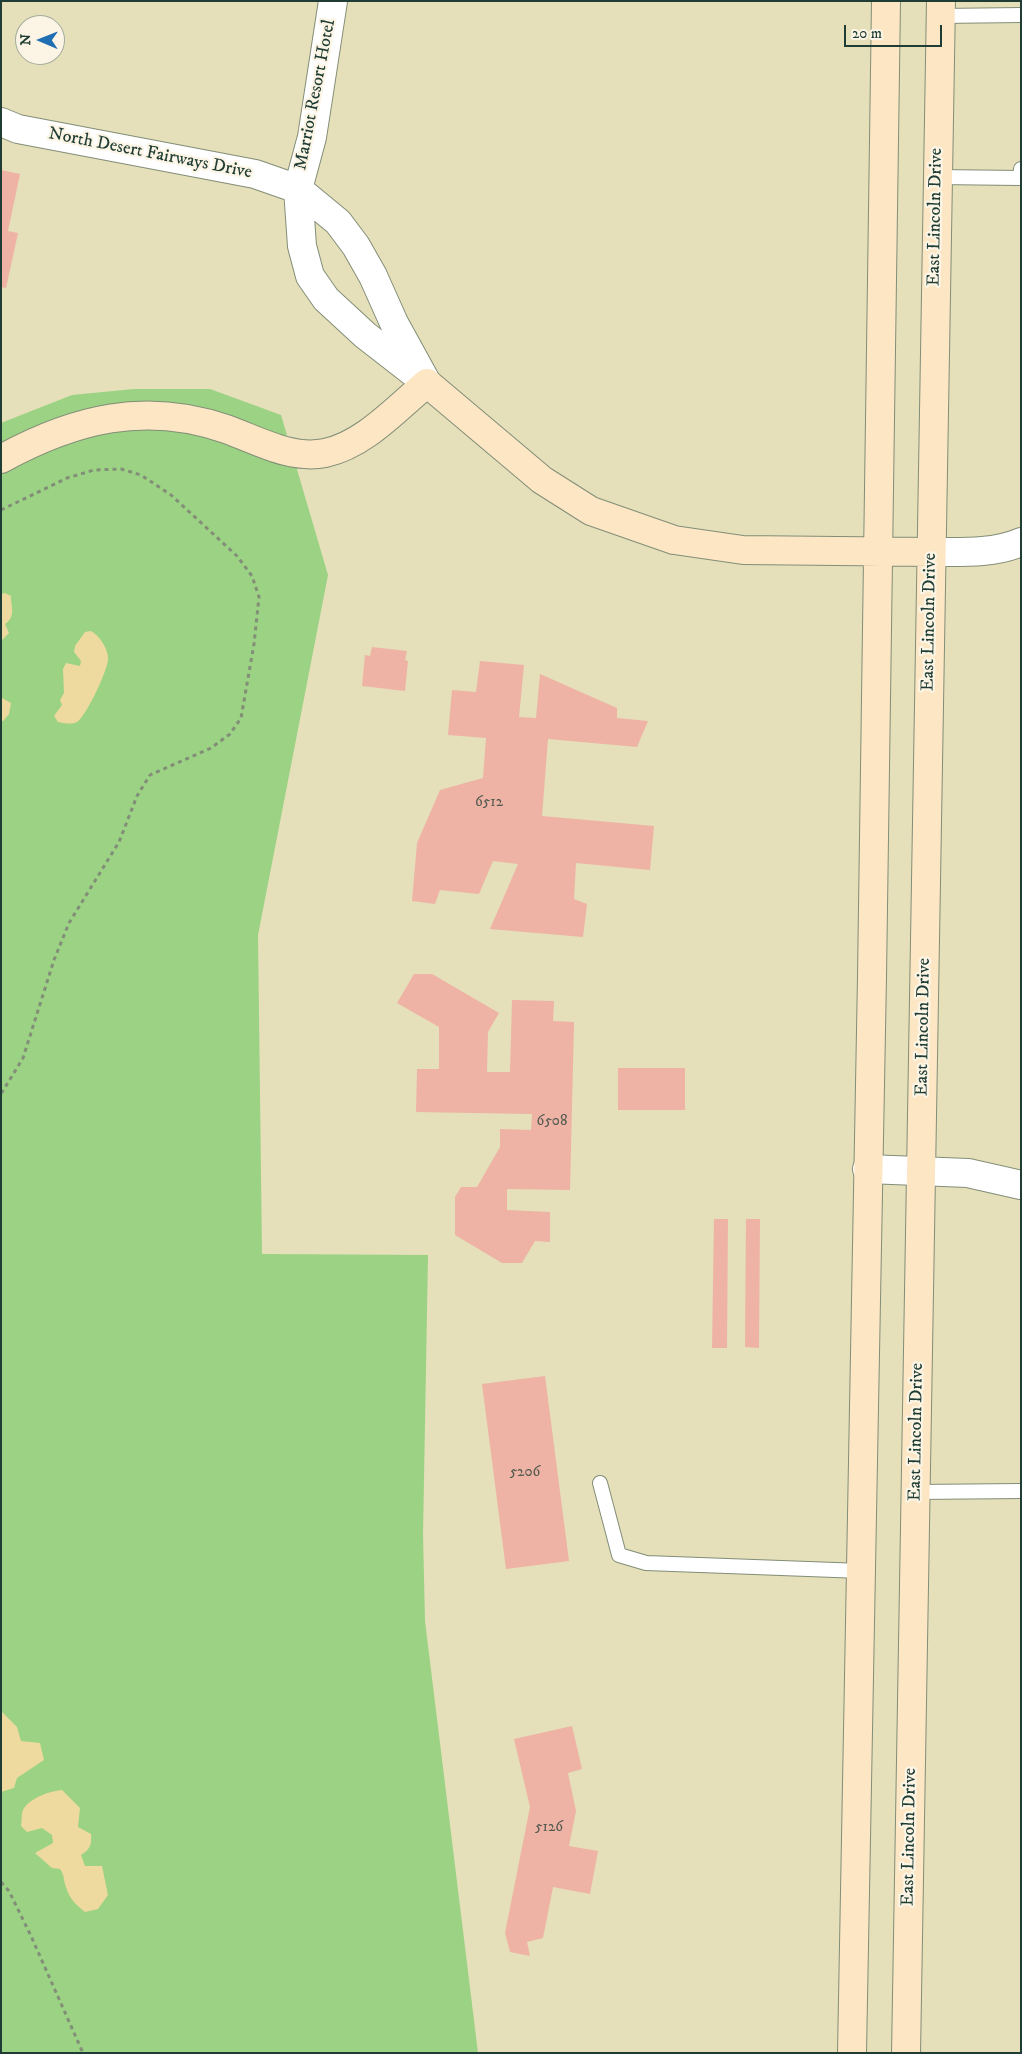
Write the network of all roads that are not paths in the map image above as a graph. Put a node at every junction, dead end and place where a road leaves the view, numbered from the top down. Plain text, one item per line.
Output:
1 (333, 1) edge
2 (886, 1) edge
3 (941, 8) edge
4 (1021, 15) edge
5 (1, 122) edge
6 (1020, 175) edge
7 (937, 177) junction
8 (298, 190) junction
9 (427, 383) junction
10 (1, 459) edge
11 (1021, 542) edge
12 (878, 551) junction
13 (931, 552) junction
14 (867, 1169) junction
15 (920, 1171) junction
16 (1021, 1185) edge
17 (600, 1483) dead end
18 (916, 1492) junction
19 (1021, 1492) edge
20 (862, 1571) junction
21 (852, 2053) edge
22 (906, 2053) edge

1 - 8 street, Marriot Resort Hotel
2 - 12 main road
3 - 4 lane
3 - 7 main road, East Lincoln Drive
5 - 8 street, North Desert Fairways Drive
6 - 7 lane
7 - 13 main road, East Lincoln Drive
8 - 9 street, North Desert Fairways Drive
8 - 9 street, North Desert Fairways Drive
9 - 10 main road
9 - 12 main road, North Desert Fairways Drive
11 - 13 street
12 - 13 main road, North Desert Fairways Drive
12 - 14 main road
13 - 15 main road, East Lincoln Drive
14 - 15 street
14 - 20 main road
15 - 16 street
15 - 18 main road, East Lincoln Drive
17 - 20 lane
18 - 19 lane
18 - 22 main road, East Lincoln Drive
20 - 21 main road

